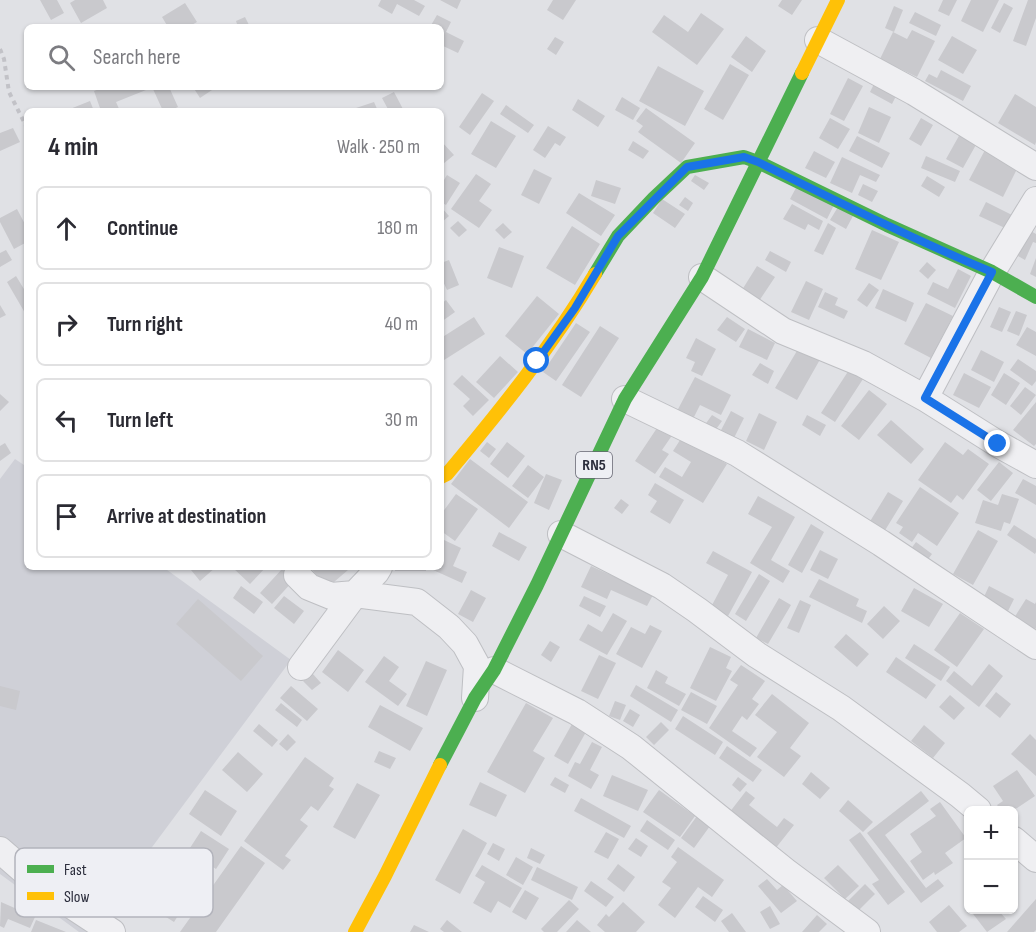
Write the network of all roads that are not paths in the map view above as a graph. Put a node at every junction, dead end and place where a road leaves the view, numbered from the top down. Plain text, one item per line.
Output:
1 (838, 0) edge
2 (818, 40) junction
3 (758, 162) junction
4 (1036, 167) edge
5 (1036, 200) edge
6 (992, 272) junction
7 (702, 277) junction
8 (1036, 297) edge
9 (925, 398) junction
10 (625, 399) junction
11 (1036, 465) edge
12 (444, 476) edge
13 (561, 534) junction
14 (377, 570) edge
15 (297, 575) dead end
16 (355, 594) junction
17 (1036, 646) edge
18 (301, 667) dead end
19 (494, 670) junction
20 (475, 698) junction
21 (973, 806) edge
22 (1018, 843) edge
23 (0, 850) edge
24 (1036, 859) edge
25 (15, 863) edge
26 (89, 917) edge
27 (112, 932) edge
28 (355, 932) edge
29 (867, 932) edge

1 - 2 main road, RN5
2 - 3 main road, RN5
2 - 4 street
3 - 6 main road
3 - 7 main road, RN5
3 - 12 main road
5 - 6 street
6 - 8 main road
6 - 9 street
7 - 9 street
7 - 10 main road, RN5
9 - 11 street
10 - 13 main road, RN5
10 - 17 street
13 - 19 main road, RN5
13 - 21 street
14 - 16 street
15 - 16 street
16 - 18 street
16 - 20 street
19 - 20 main road, RN5
19 - 29 street
20 - 28 main road, RN5
22 - 24 street
23 - 25 street
26 - 27 street

